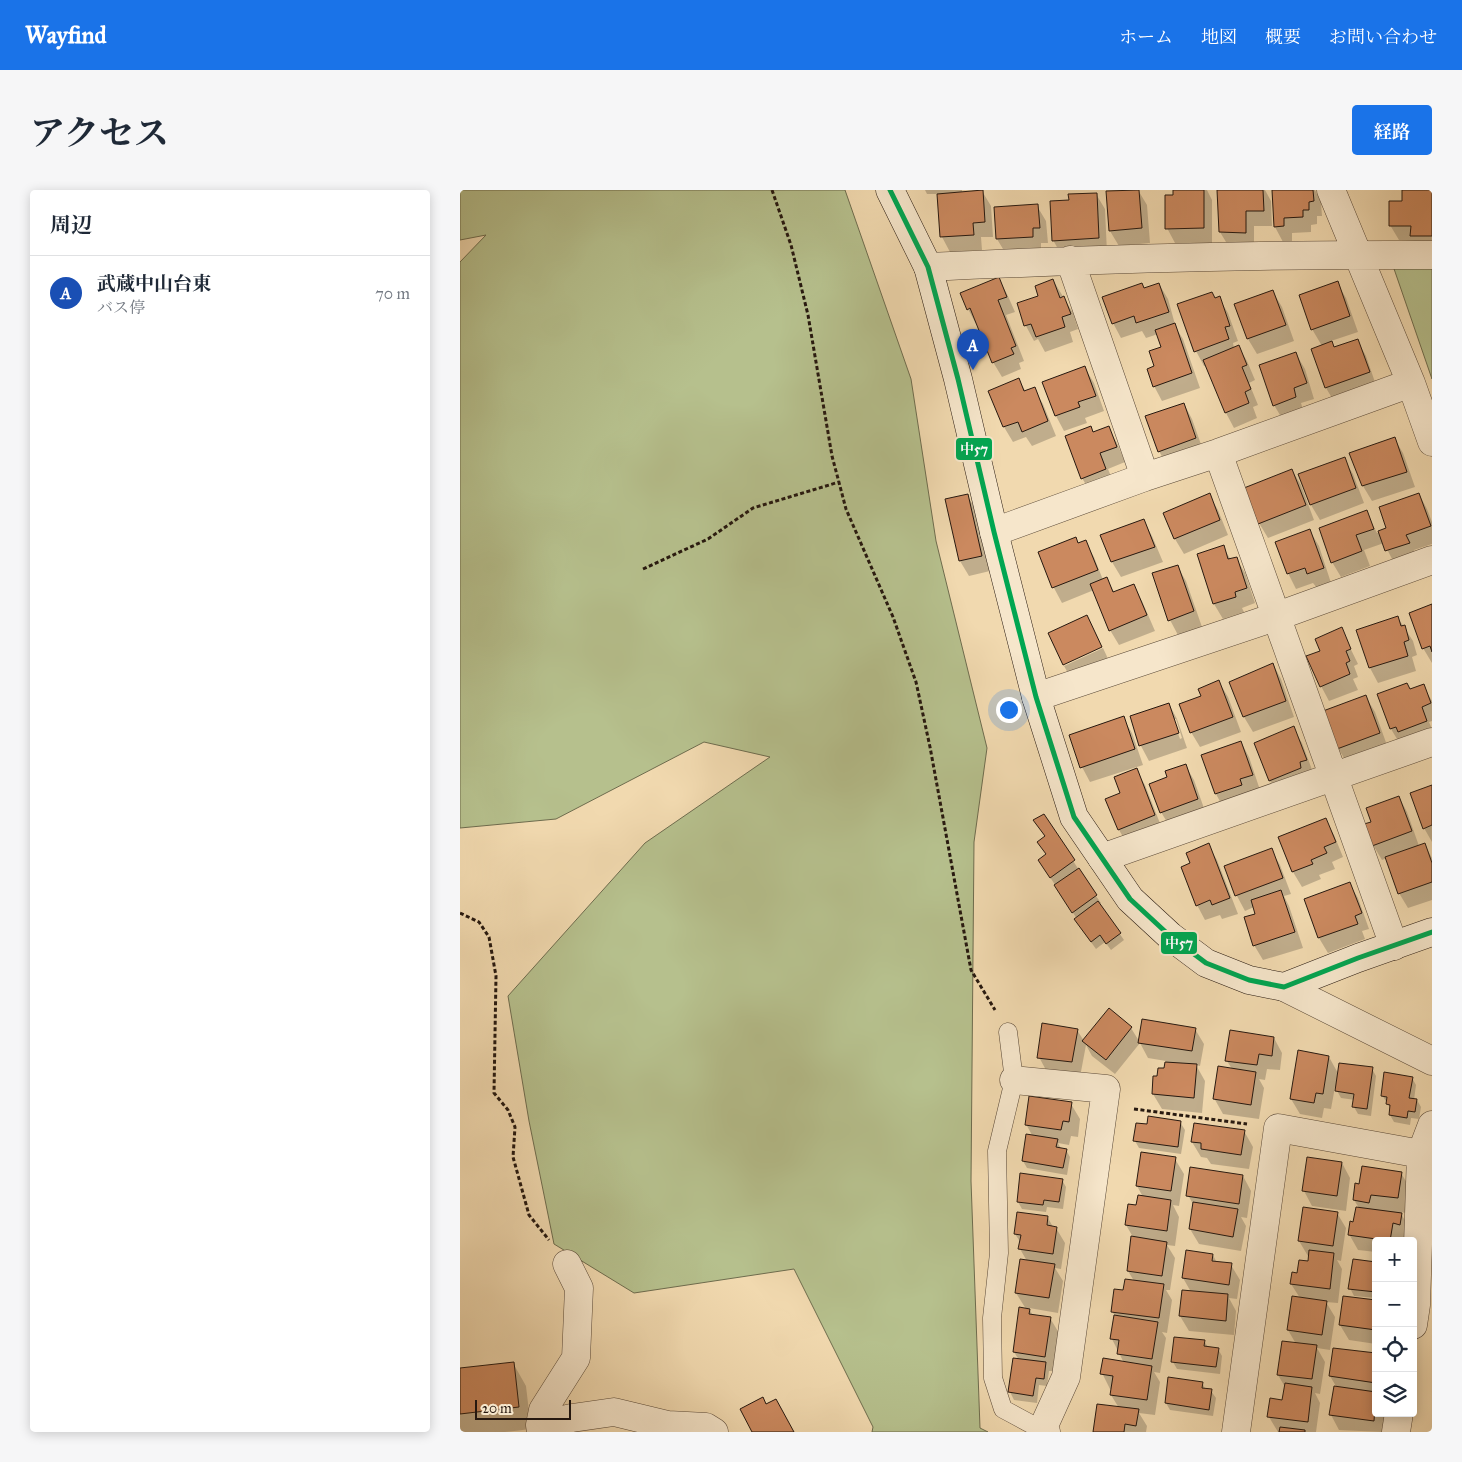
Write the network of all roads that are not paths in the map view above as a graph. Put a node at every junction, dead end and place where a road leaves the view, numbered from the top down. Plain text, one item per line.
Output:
1 (890, 190) edge
2 (1331, 190) edge
3 (1358, 254) junction
4 (1432, 255) edge
5 (1070, 260) junction
6 (928, 267) junction
7 (1411, 384) junction
8 (1432, 442) edge
9 (1218, 454) junction
10 (1145, 477) junction
11 (994, 532) junction
12 (1432, 560) edge
13 (1275, 617) junction
14 (1036, 698) junction
15 (1432, 742) edge
16 (1335, 776) junction
17 (1102, 858) junction
18 (1432, 932) edge
19 (1394, 946) junction
20 (1284, 987) junction
21 (1008, 1032) road end
22 (1432, 1061) edge
23 (1014, 1080) junction
24 (1432, 1125) edge
25 (1421, 1154) junction
26 (568, 1264) road end
27 (1421, 1314) edge
28 (1398, 1417) edge
29 (540, 1429) edge
30 (1044, 1431) edge
31 (714, 1432) edge
32 (1236, 1432) edge
33 (1396, 1432) edge

1 - 6 street
2 - 3 street
3 - 4 street
3 - 5 street
3 - 7 street
5 - 6 street
5 - 10 street
6 - 11 street
7 - 8 street
7 - 9 street
9 - 10 street
9 - 13 street
10 - 11 street
11 - 14 street
12 - 13 street
13 - 14 street
13 - 16 street
14 - 17 street
15 - 16 street
16 - 17 street
16 - 19 street
17 - 20 street
18 - 19 street
19 - 20 street
20 - 22 street
21 - 23 lane
23 - 30 lane
23 - 30 street
24 - 25 street
25 - 27 street
25 - 32 street
26 - 29 street
28 - 33 street
29 - 31 street

